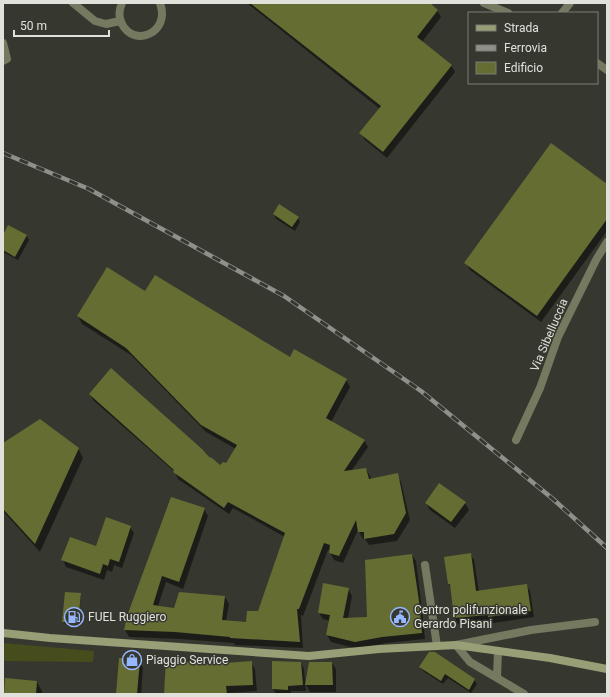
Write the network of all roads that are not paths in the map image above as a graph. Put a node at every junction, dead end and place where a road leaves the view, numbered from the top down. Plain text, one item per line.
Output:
1 (73, 3) edge
2 (122, 3) edge
3 (160, 3) edge
4 (484, 3) edge
5 (570, 3) edge
6 (506, 12) edge
7 (563, 12) edge
8 (120, 21) junction
9 (3, 43) edge
10 (3, 61) edge
11 (598, 65) edge
12 (607, 70) edge
13 (607, 242) edge
14 (516, 440) dead end
15 (425, 565) dead end
16 (594, 622) dead end
17 (3, 633) edge
18 (456, 645) junction
19 (437, 646) junction
20 (498, 651) junction
21 (607, 669) edge
22 (497, 677) junction
23 (524, 694) edge

1 - 8 street
2 - 8 street
3 - 8 street
4 - 6 street
5 - 7 street
9 - 10 street
11 - 12 street
13 - 14 street, Via Sibelluccia
15 - 19 street
16 - 18 street
17 - 19 main road
18 - 19 main road
18 - 20 main road
18 - 22 street
20 - 21 main road
20 - 22 street
22 - 23 street

